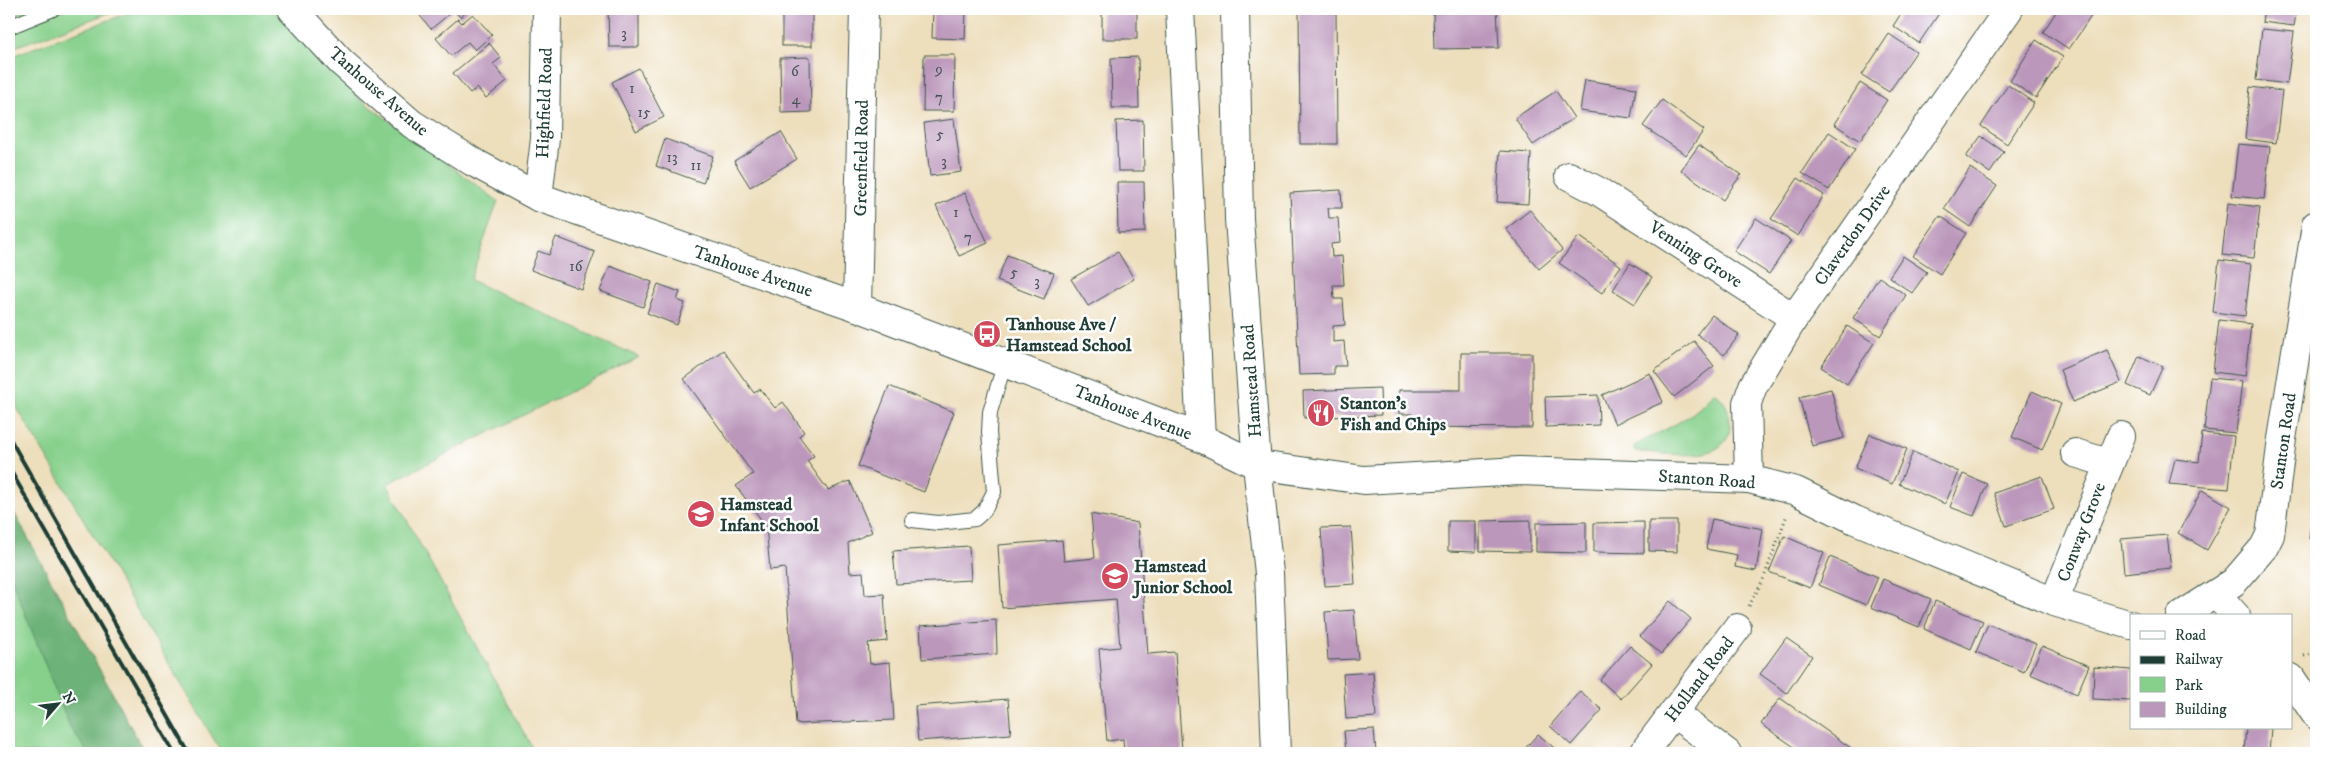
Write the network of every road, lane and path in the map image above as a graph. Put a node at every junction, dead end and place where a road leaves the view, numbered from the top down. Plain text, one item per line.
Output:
1 (53, 9) edge
2 (292, 9) edge
3 (547, 9) edge
4 (864, 9) edge
5 (1180, 9) edge
6 (1234, 9) edge
7 (2009, 9) edge
8 (9, 27) edge
9 (1569, 176) dead end
10 (538, 197) junction
11 (2316, 225) edge
12 (858, 307) junction
13 (1794, 318) junction
14 (1006, 362) junction
15 (2120, 436) dead end
16 (1201, 438) junction
17 (2074, 454) dead end
18 (2108, 463) junction
19 (1257, 465) junction
20 (1749, 479) junction
21 (1796, 491) junction
22 (912, 520) dead end
23 (2216, 594) junction
24 (2054, 602) junction
25 (2183, 614) edge
26 (2234, 614) edge
27 (2130, 624) edge
28 (1737, 628) joint
29 (2292, 679) edge
30 (1673, 713) junction
31 (2316, 715) edge
32 (1276, 753) edge
33 (1643, 753) edge
34 (1727, 753) edge

1 - 8 lane
2 - 10 street, Tanhouse Avenue
3 - 10 street, Highfield Road
4 - 12 street, Greenfield Road
5 - 16 street
6 - 19 street, Hamstead Road
7 - 13 street, Claverdon Drive
9 - 13 street, Venning Grove
10 - 12 street, Tanhouse Avenue
11 - 23 street, Stanton Road
12 - 14 street, Tanhouse Avenue
13 - 20 street, Claverdon Drive
14 - 16 street, Tanhouse Avenue
14 - 22 lane
15 - 18 street, Conway Grove
16 - 19 street, Tanhouse Avenue
17 - 18 street, Conway Grove
18 - 24 street, Conway Grove
19 - 20 street, Stanton Road
19 - 32 street, Hamstead Road
20 - 21 street, Stanton Road
21 - 24 street, Stanton Road
21 - 28 path
23 - 25 street, Stanton Road
23 - 26 street
24 - 27 street, Stanton Road
28 - 30 street, Holland Road
29 - 31 street
30 - 33 street, Holland Road
30 - 34 street

